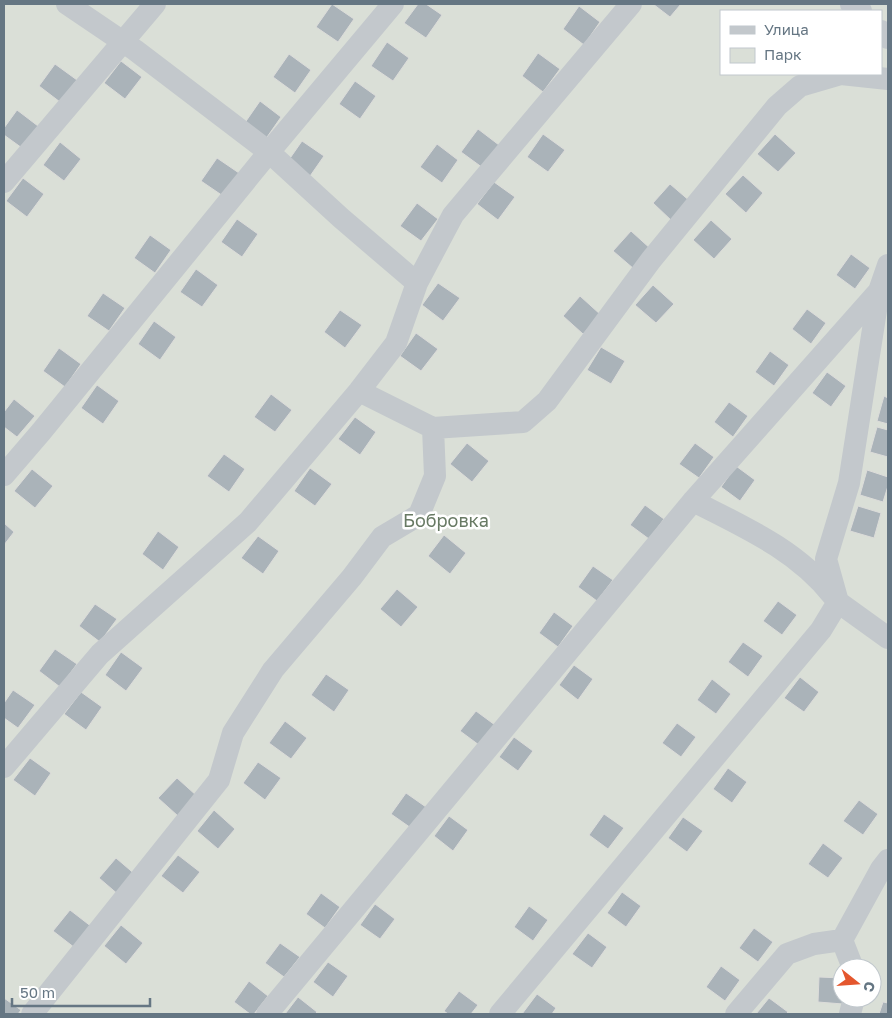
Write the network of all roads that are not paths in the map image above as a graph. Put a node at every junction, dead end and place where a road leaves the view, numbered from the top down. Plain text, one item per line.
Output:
1 (67, 4) edge
2 (155, 4) edge
3 (393, 4) edge
4 (631, 4) edge
5 (122, 42) junction
6 (838, 75) edge
7 (851, 75) edge
8 (888, 79) edge
9 (269, 152) junction
10 (4, 182) edge
11 (888, 265) edge
12 (417, 283) junction
13 (879, 291) junction
14 (359, 391) junction
15 (433, 428) junction
16 (4, 475) edge
17 (693, 501) junction
18 (838, 602) junction
19 (888, 638) edge
20 (4, 767) edge
21 (888, 860) edge
22 (836, 941) junction
23 (847, 958) edge
24 (32, 1014) edge
25 (266, 1014) edge
26 (500, 1014) edge
27 (736, 1014) edge

1 - 5 street
2 - 5 street
3 - 9 street
4 - 12 street
5 - 9 street
5 - 10 street
6 - 15 street
7 - 8 street
9 - 12 street
9 - 16 street
11 - 13 street
12 - 14 street
13 - 17 street
13 - 18 street
14 - 15 street
14 - 20 street
15 - 24 street
17 - 18 street
17 - 25 street
18 - 19 street
18 - 26 street
21 - 22 street
22 - 23 street
22 - 27 street

